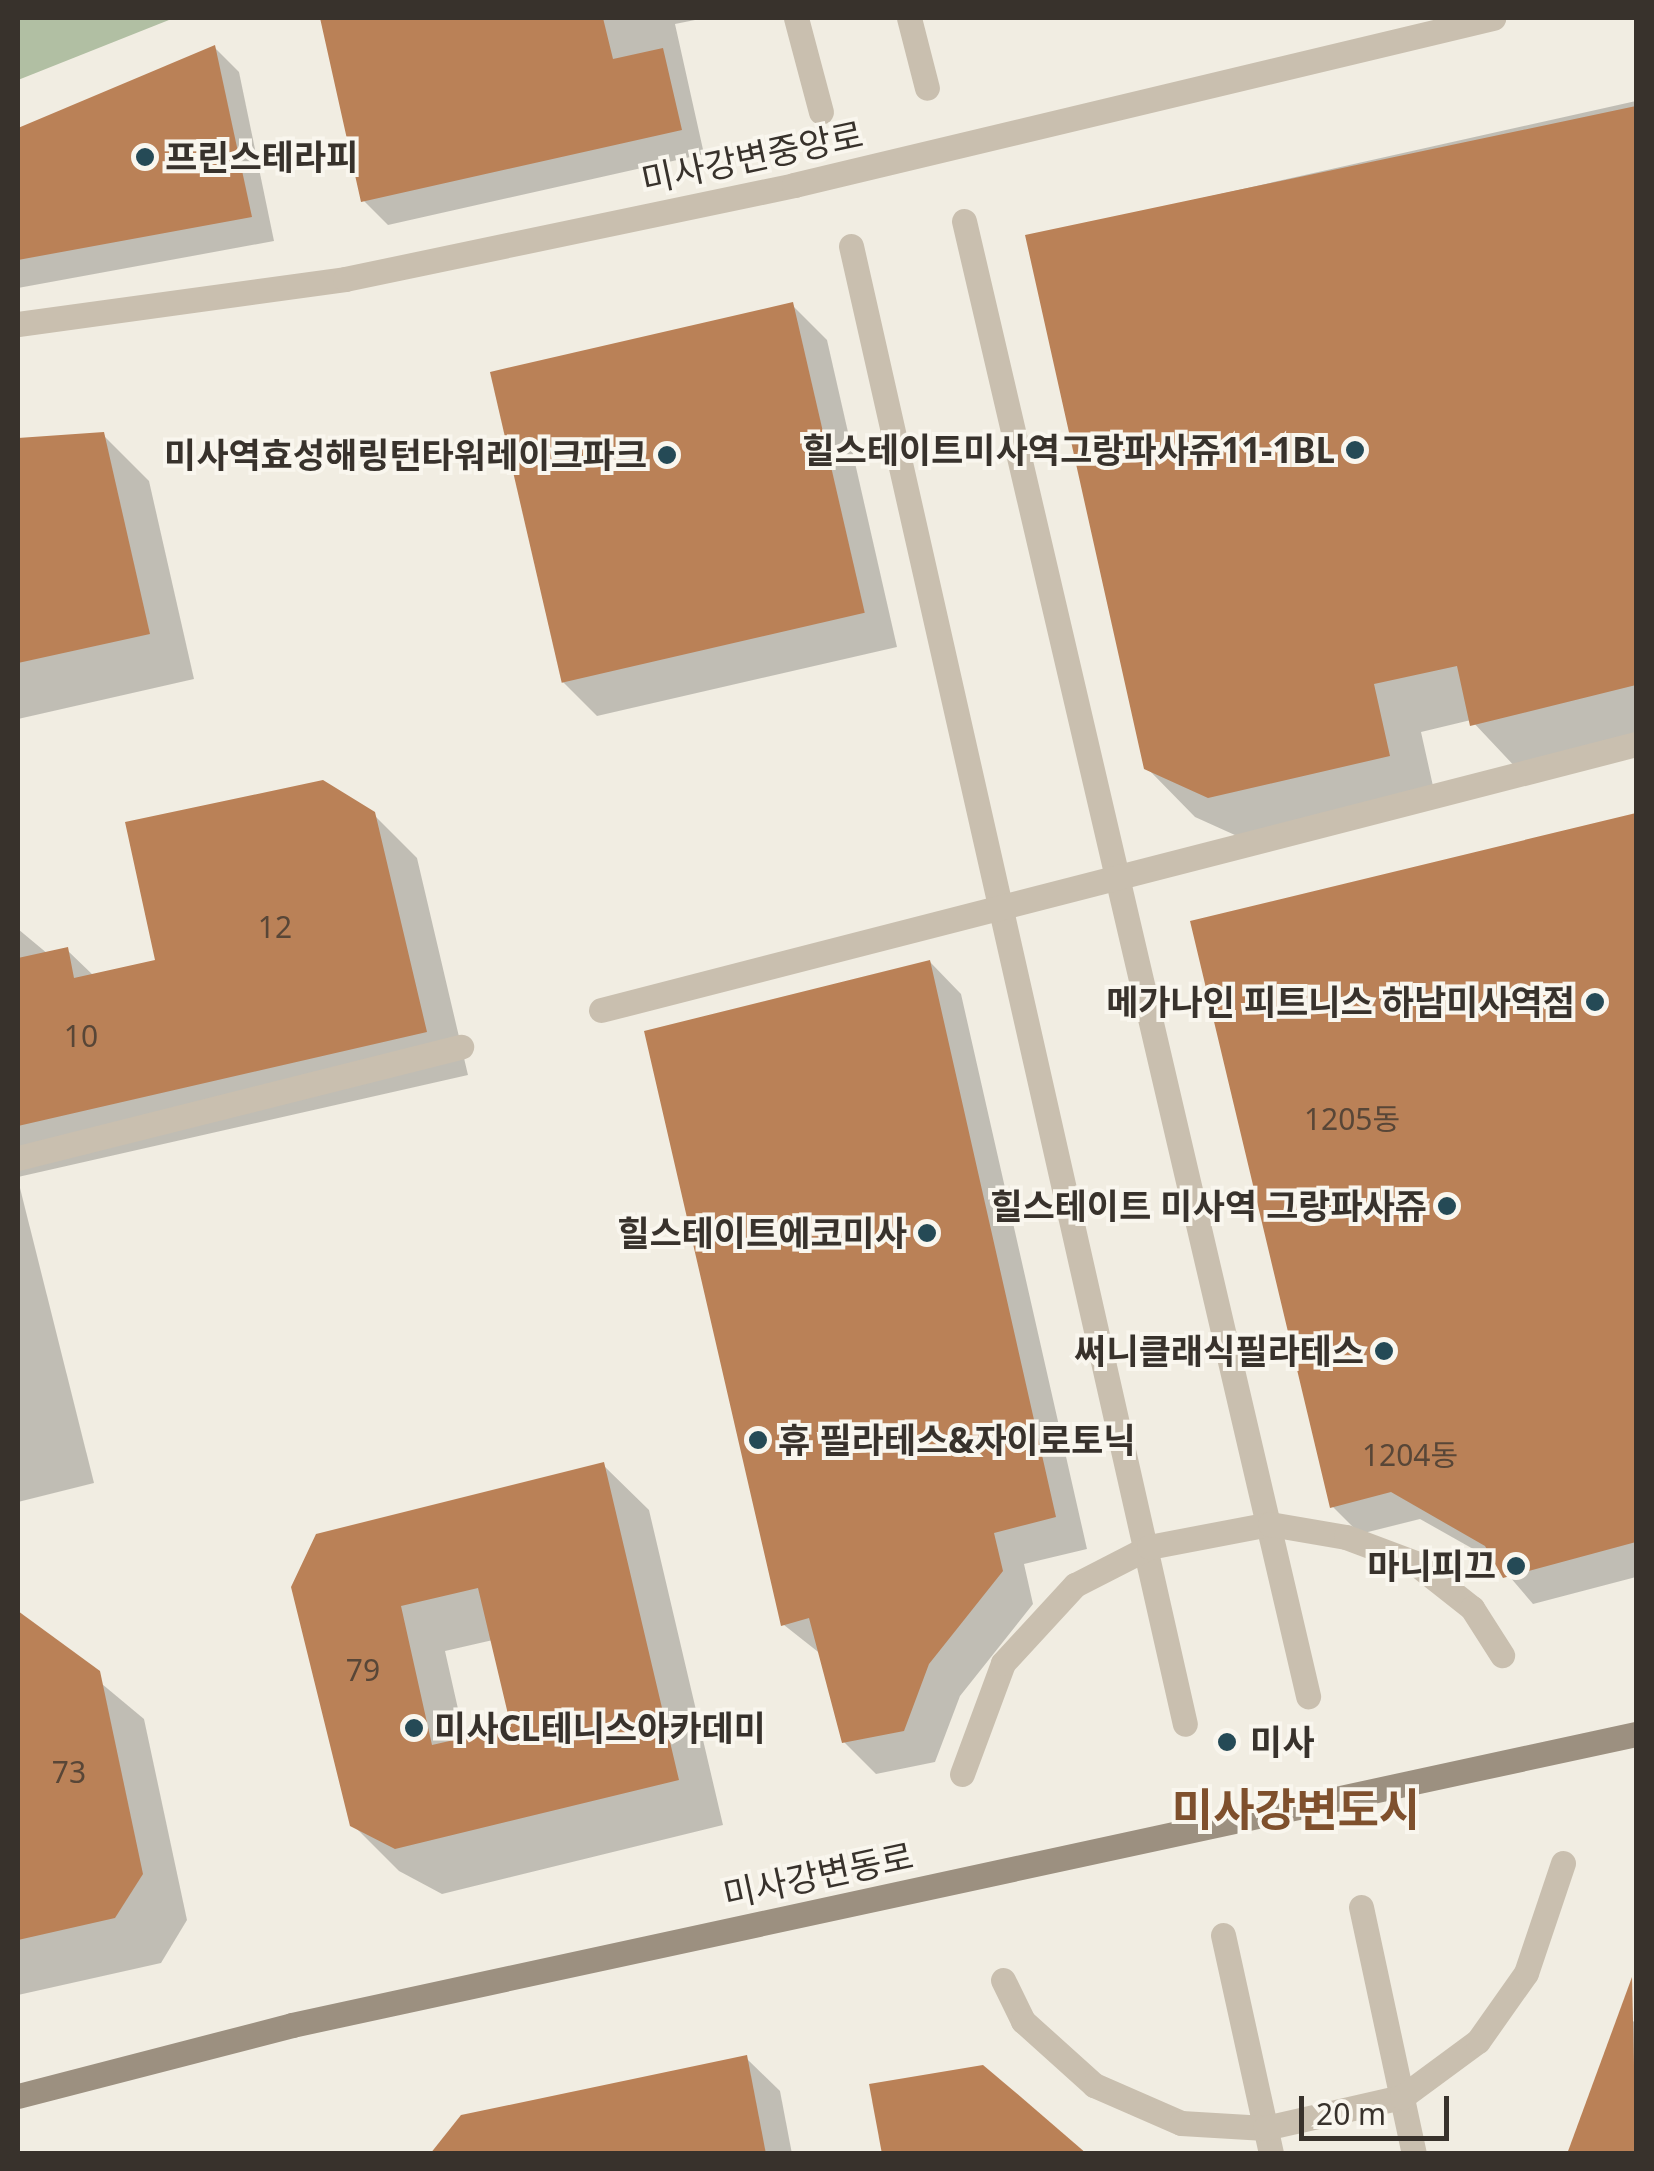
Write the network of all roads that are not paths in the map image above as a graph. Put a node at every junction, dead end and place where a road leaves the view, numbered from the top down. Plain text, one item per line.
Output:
1 (796, 18) edge
2 (910, 18) edge
3 (1493, 18) edge
4 (927, 88) dead end
5 (820, 112) dead end
6 (964, 221) dead end
7 (851, 246) dead end
8 (18, 324) edge
9 (1636, 744) edge
10 (1115, 877) junction
11 (1004, 906) junction
12 (601, 1010) dead end
13 (462, 1047) dead end
14 (18, 1158) edge
15 (1270, 1524) junction
16 (1149, 1548) junction
17 (1502, 1654) dead end
18 (1308, 1696) dead end
19 (1185, 1724) dead end
20 (1636, 1734) edge
21 (962, 1774) dead end
22 (1562, 1863) dead end
23 (1361, 1908) dead end
24 (1223, 1935) dead end
25 (1003, 1980) dead end
26 (18, 2096) edge
27 (1402, 2097) junction
28 (1268, 2141) edge
29 (1414, 2154) edge

1 - 5 street
2 - 4 street
3 - 8 street, 미사강변중앙로
6 - 10 street
7 - 11 street
9 - 10 street
10 - 11 street
10 - 15 street
11 - 12 street
11 - 16 street
13 - 14 street
15 - 16 street
15 - 17 street
15 - 18 street
16 - 19 street
16 - 21 street
20 - 26 main road, 미사강변동로
22 - 27 street
23 - 27 street
24 - 28 street
25 - 28 street
27 - 28 street
27 - 29 street

